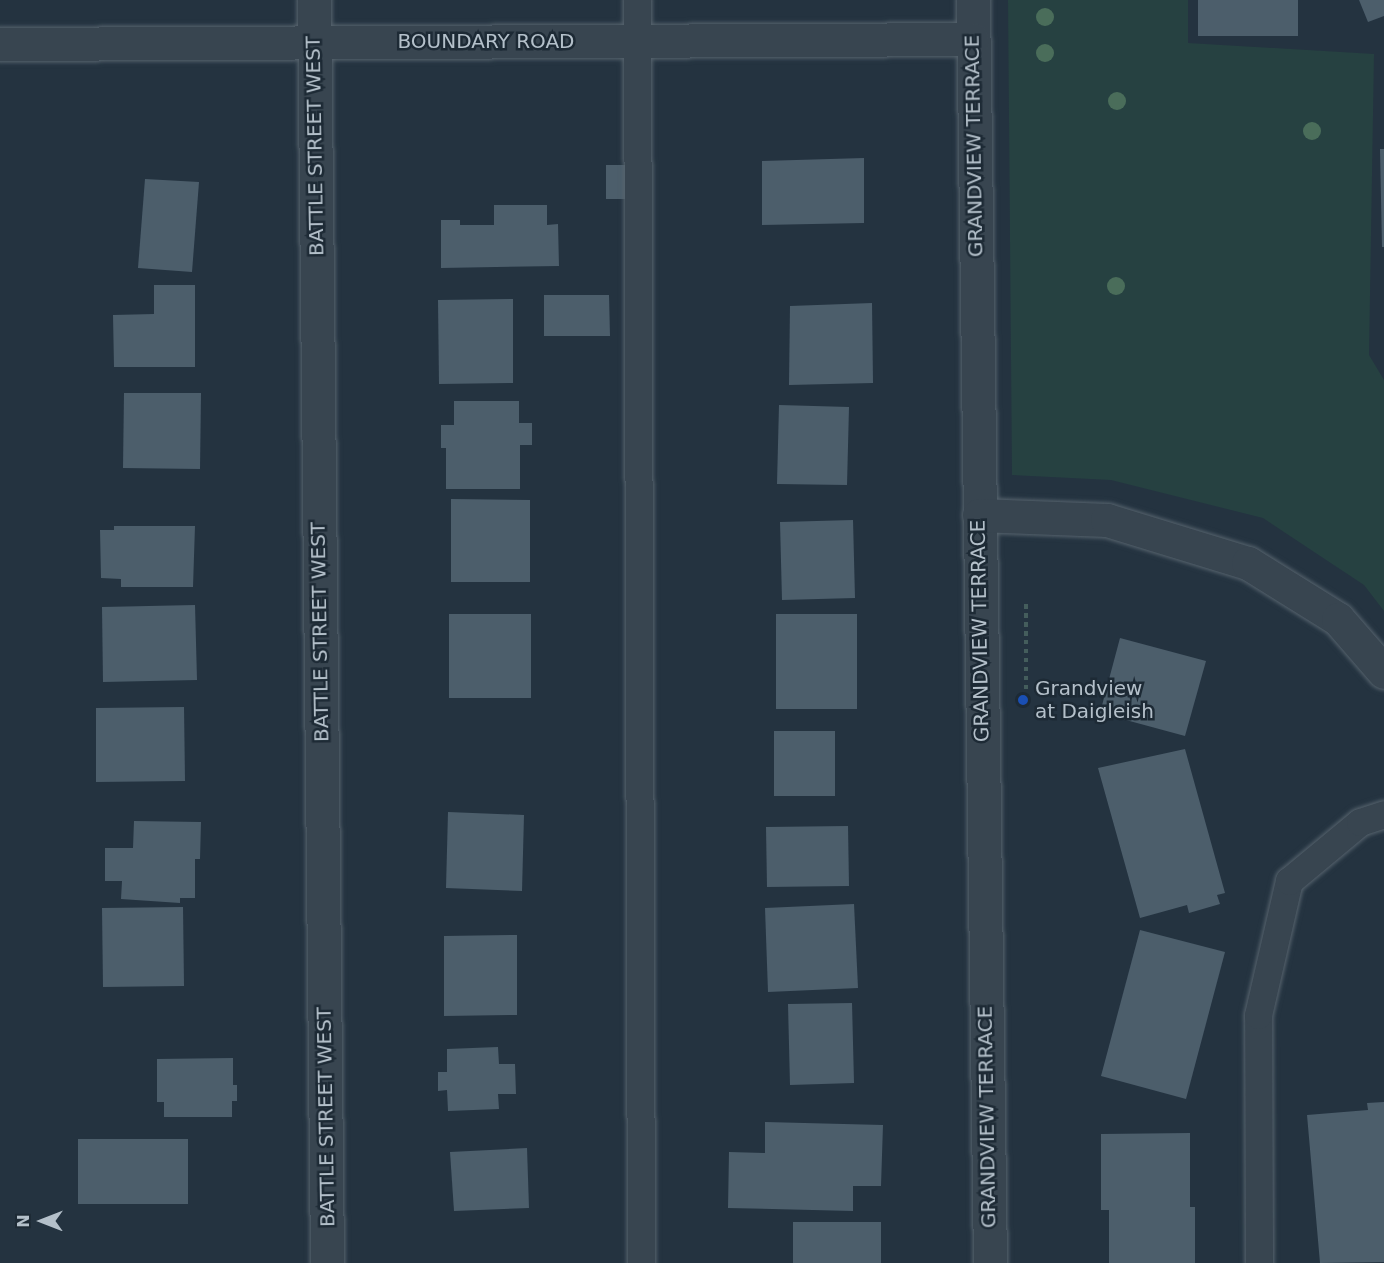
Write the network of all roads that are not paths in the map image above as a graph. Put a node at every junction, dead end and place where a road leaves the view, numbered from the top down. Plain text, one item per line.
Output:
1 (314, 0) edge
2 (637, 0) edge
3 (973, 0) edge
4 (972, 39) junction
5 (636, 40) junction
6 (314, 42) junction
7 (0, 44) edge
8 (979, 515) junction
9 (1384, 672) edge
10 (1384, 814) edge
11 (327, 1263) edge
12 (641, 1263) edge
13 (990, 1263) edge
14 (1259, 1263) edge

1 - 6 street, BATTLE STREET WEST
2 - 5 lane
3 - 4 street, GRANDVIEW TERRACE
4 - 5 street, BOUNDARY ROAD
4 - 8 street, GRANDVIEW TERRACE
5 - 6 street, BOUNDARY ROAD
5 - 12 lane
6 - 7 street, BOUNDARY ROAD
6 - 11 street, BATTLE STREET WEST
8 - 9 street
8 - 13 street, GRANDVIEW TERRACE
10 - 14 lane

